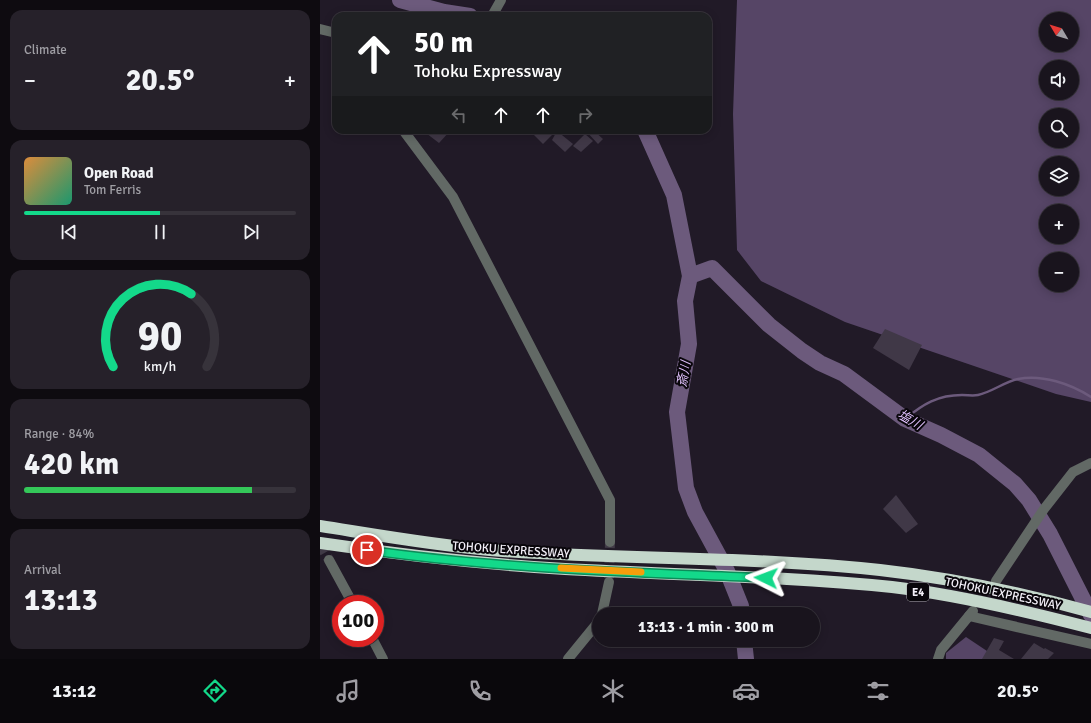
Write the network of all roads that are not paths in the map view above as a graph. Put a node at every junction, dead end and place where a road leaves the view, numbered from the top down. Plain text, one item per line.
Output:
1 (501, 0) edge
2 (494, 12) edge
3 (320, 29) edge
4 (332, 32) edge
5 (406, 134) edge
6 (1091, 463) edge
7 (320, 526) edge
8 (610, 542) tunnel mouth
9 (320, 543) edge
10 (329, 560) tunnel mouth
11 (996, 581) dead end
12 (609, 582) tunnel mouth
13 (348, 595) edge
14 (604, 607) edge
15 (1091, 612) edge
16 (1087, 626) edge
17 (592, 630) edge
18 (1091, 644) edge
19 (377, 647) edge
20 (383, 659) edge
21 (568, 659) edge
22 (938, 659) edge

1 - 2 street
3 - 4 street
5 - 8 street
6 - 11 street
7 - 15 highway, TOHOKU EXPRESSWAY / E4
9 - 16 highway, TOHOKU EXPRESSWAY / E4
10 - 13 street
12 - 14 street
17 - 21 street
18 - 22 street
19 - 20 street

